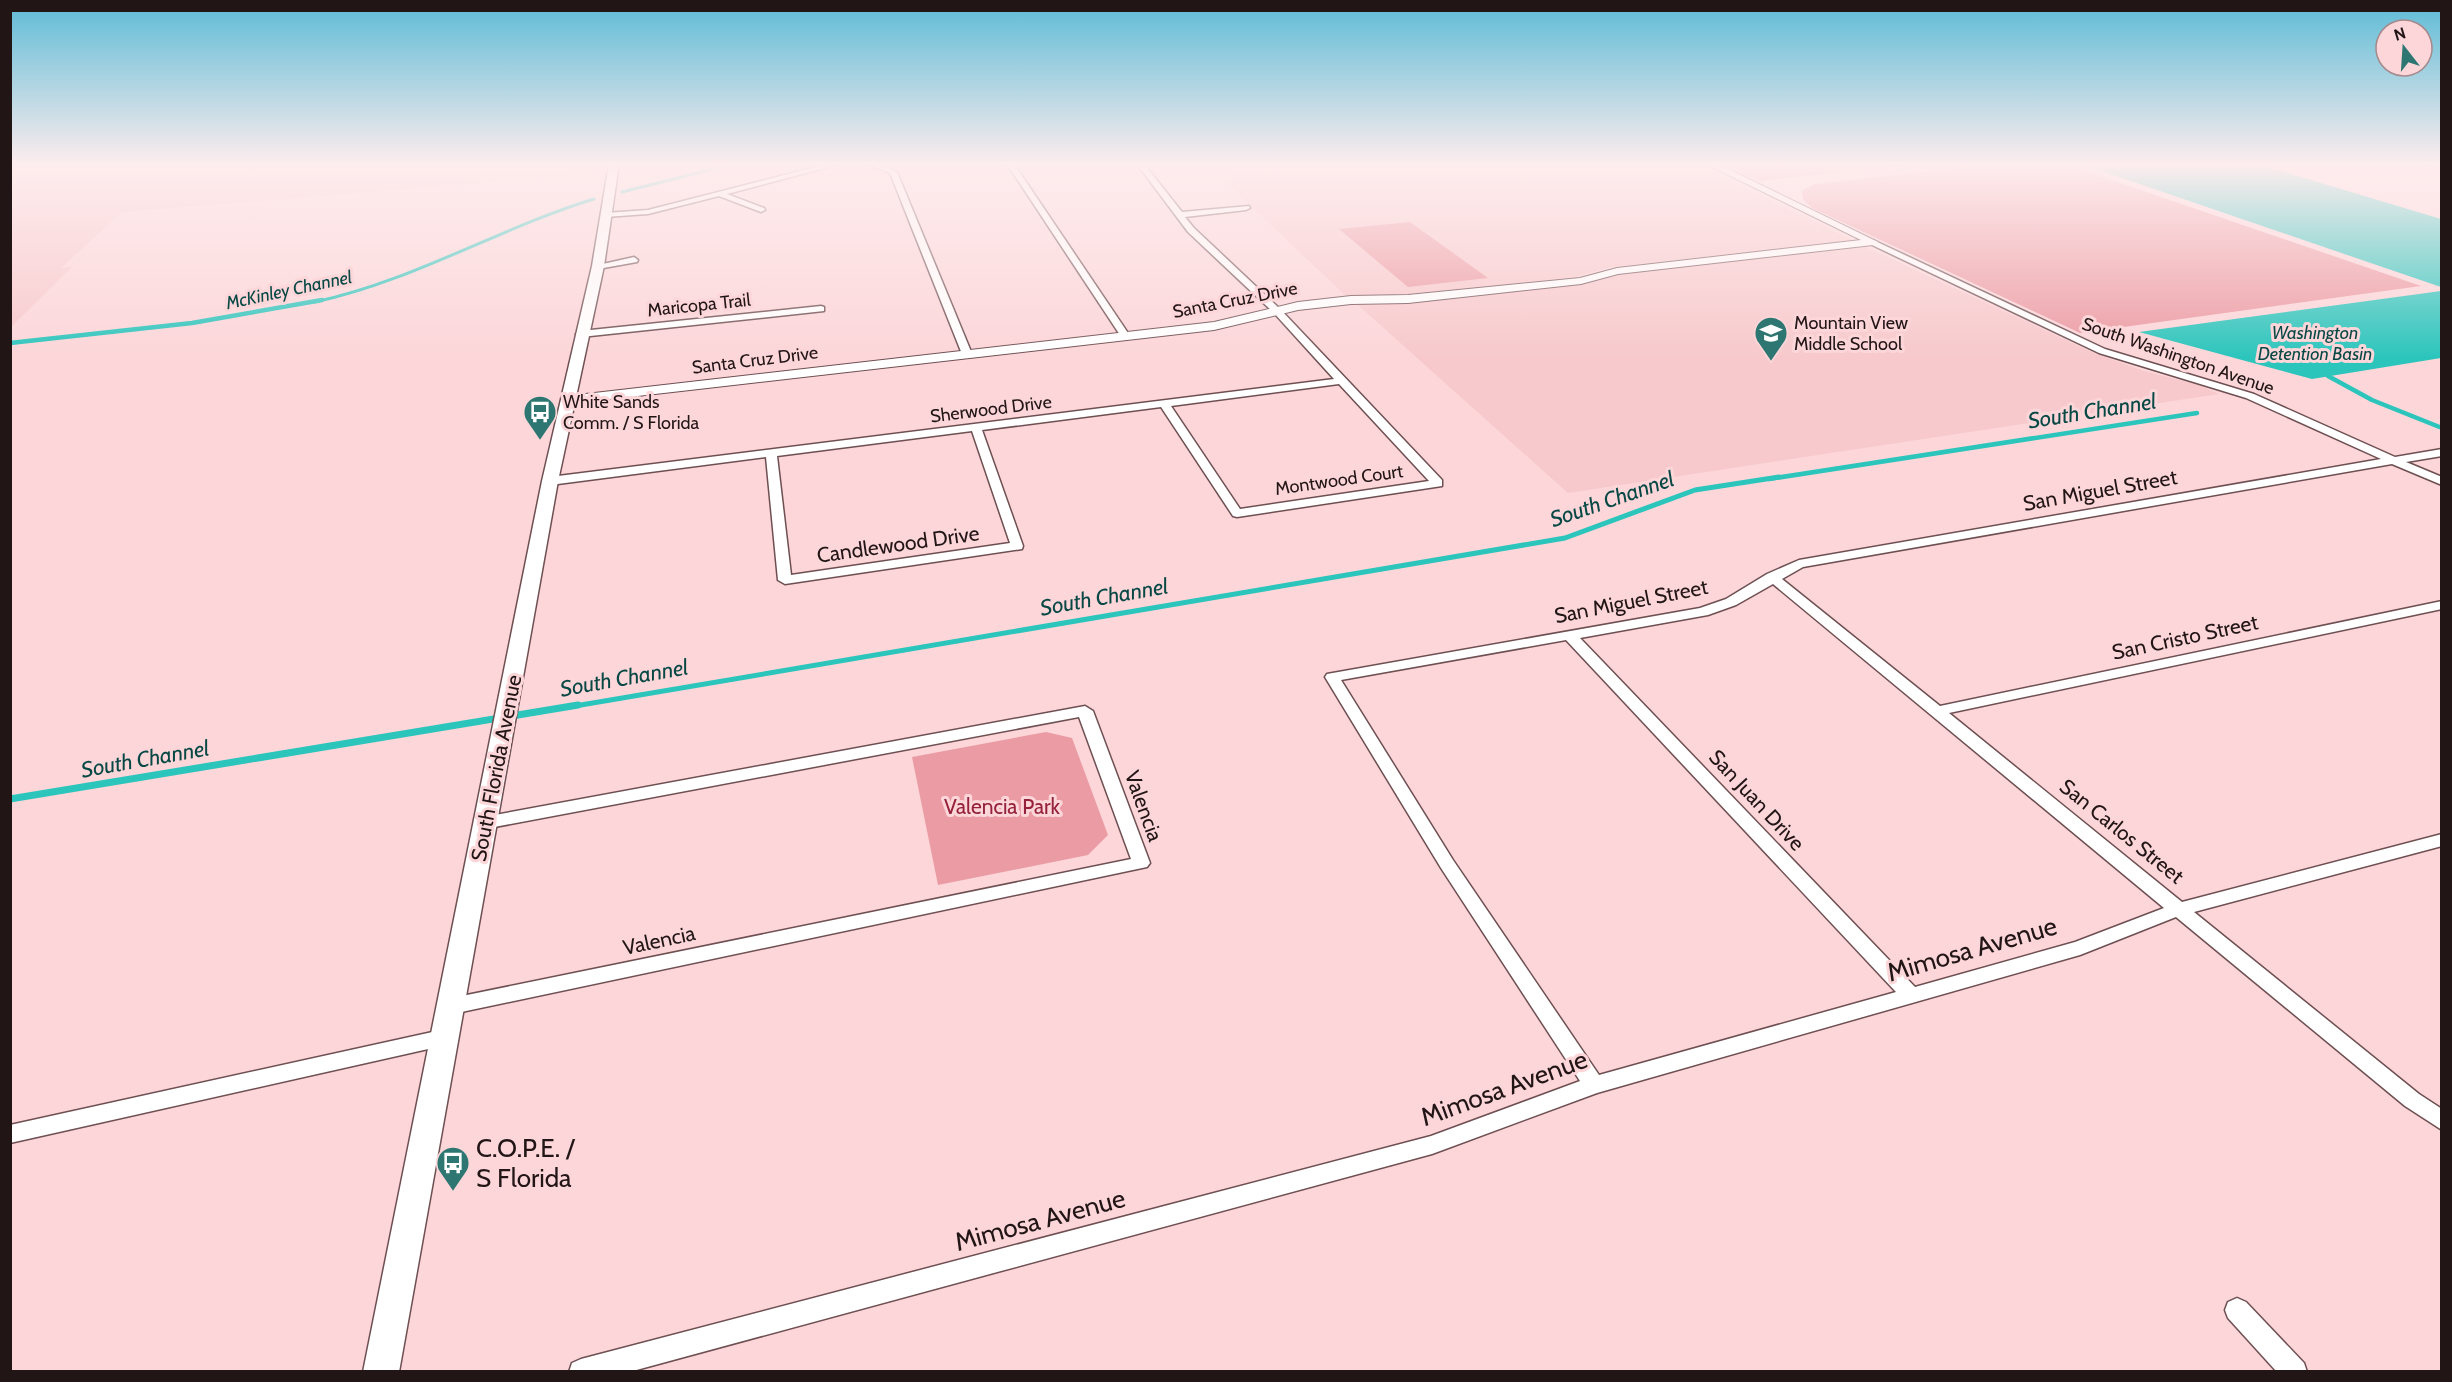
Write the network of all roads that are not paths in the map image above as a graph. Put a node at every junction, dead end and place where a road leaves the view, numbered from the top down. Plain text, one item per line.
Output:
1 (603, 228) edge
2 (916, 228) edge
3 (1053, 228) edge
4 (1190, 228) edge
5 (1845, 228) edge
6 (1873, 242) junction
7 (634, 261) dead end
8 (598, 266) junction
9 (821, 309) dead end
10 (1277, 312) junction
11 (581, 334) junction
12 (1125, 336) junction
13 (968, 354) junction
14 (1342, 381) junction
15 (568, 400) junction
16 (1164, 404) junction
17 (976, 428) junction
18 (2442, 452) edge
19 (771, 454) junction
20 (2393, 460) junction
21 (550, 481) junction
22 (2442, 482) edge
23 (1772, 577) junction
24 (2442, 605) edge
25 (1569, 635) junction
26 (1936, 711) junction
27 (484, 823) junction
28 (2442, 840) edge
29 (2179, 909) junction
30 (1912, 996) junction
31 (452, 1006) junction
32 (446, 1037) junction
33 (1594, 1084) junction
34 (2442, 1121) edge
35 (10, 1134) edge
36 (2237, 1310) dead end
37 (381, 1371) edge
38 (581, 1371) edge
39 (2295, 1371) edge

1 - 8 main road, South Florida Avenue
2 - 13 street
3 - 12 street
4 - 10 street
5 - 6 street, South Washington Avenue
6 - 10 street, Santa Cruz Drive
6 - 20 street, South Washington Avenue
7 - 8 street
8 - 11 main road, South Florida Avenue
9 - 11 street, Maricopa Trail
10 - 12 street, Santa Cruz Drive
10 - 14 street
11 - 15 main road, South Florida Avenue
12 - 13 street, Santa Cruz Drive
13 - 15 street, Santa Cruz Drive
14 - 16 street, Sherwood Drive
14 - 16 street, Montwood Court
15 - 21 main road, South Florida Avenue
16 - 17 street, Sherwood Drive
17 - 19 street, Sherwood Drive
17 - 19 street, Candlewood Drive
18 - 20 street, San Miguel Street
19 - 21 street, Sherwood Drive
20 - 22 street, South Washington Avenue
20 - 23 street, San Miguel Street
21 - 27 main road, South Florida Avenue
23 - 25 street, San Miguel Street
23 - 26 street, San Carlos Street
24 - 26 street, San Cristo Street
25 - 30 street, San Juan Drive
25 - 33 street, San Miguel Street
26 - 29 street, San Carlos Street
27 - 31 main road, South Florida Avenue
27 - 31 street, Valencia
28 - 29 street, Mimosa Avenue
29 - 30 street, Mimosa Avenue
29 - 34 street, San Carlos Street
30 - 33 street, Mimosa Avenue
31 - 32 main road, South Florida Avenue
32 - 35 street
32 - 37 main road, South Florida Avenue
33 - 38 street, Mimosa Avenue
36 - 39 street

